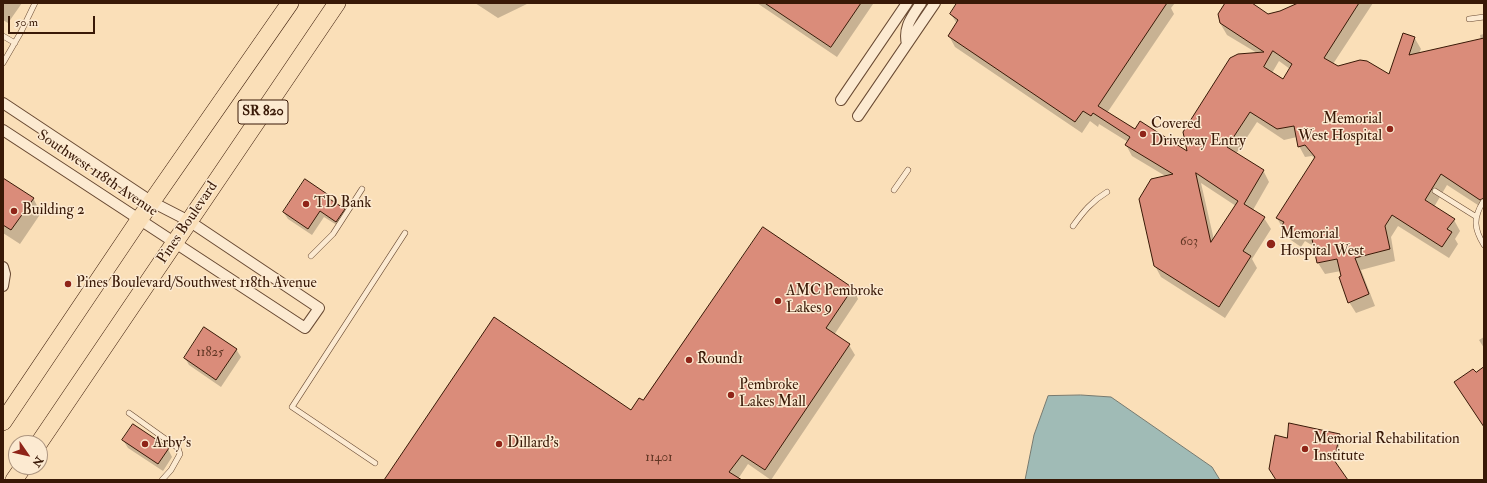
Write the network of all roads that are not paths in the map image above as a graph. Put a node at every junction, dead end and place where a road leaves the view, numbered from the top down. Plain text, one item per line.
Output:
1 (35, 3) edge
2 (290, 3) edge
3 (337, 3) edge
4 (907, 3) edge
5 (935, 3) edge
6 (921, 4) edge
7 (926, 16) junction
8 (1484, 17) edge
9 (1469, 19) dead end
10 (3, 36) edge
11 (15, 44) junction
12 (907, 44) junction
13 (3, 63) edge
14 (840, 100) dead end
15 (3, 103) edge
16 (858, 116) dead end
17 (3, 130) edge
18 (908, 170) dead end
19 (362, 189) dead end
20 (894, 190) dead end
21 (1435, 191) dead end
22 (1107, 192) dead end
23 (152, 202) junction
24 (1483, 202) dead end
25 (1475, 216) junction
26 (139, 220) junction
27 (189, 221) junction
28 (1073, 226) dead end
29 (405, 233) dead end
30 (175, 243) junction
31 (1484, 245) edge
32 (311, 256) dead end
33 (3, 268) edge
34 (4, 285) edge
35 (129, 413) dead end
36 (3, 422) edge
37 (44, 435) edge
38 (375, 463) dead end
39 (162, 480) edge

1 - 11 lane
2 - 23 highway, SR 820
3 - 27 highway, Pines Boulevard / SR 820
4 - 14 street
5 - 7 street
6 - 7 street
6 - 12 street
7 - 12 street
8 - 9 lane
10 - 11 lane
11 - 13 lane
12 - 16 street
15 - 23 street, Southwest 118th Avenue
17 - 26 street, Southwest 118th Avenue
18 - 20 lane
19 - 32 lane
21 - 25 lane
22 - 28 lane
23 - 26 highway, SR 820
23 - 27 street, Southwest 118th Avenue
24 - 25 lane
25 - 31 lane
26 - 30 street, Southwest 118th Avenue
26 - 36 highway, SR 820
27 - 30 highway, Pines Boulevard / SR 820
27 - 30 street, Southwest 118th Avenue
29 - 38 lane
30 - 37 highway, Pines Boulevard / SR 820
33 - 34 street
35 - 39 lane

